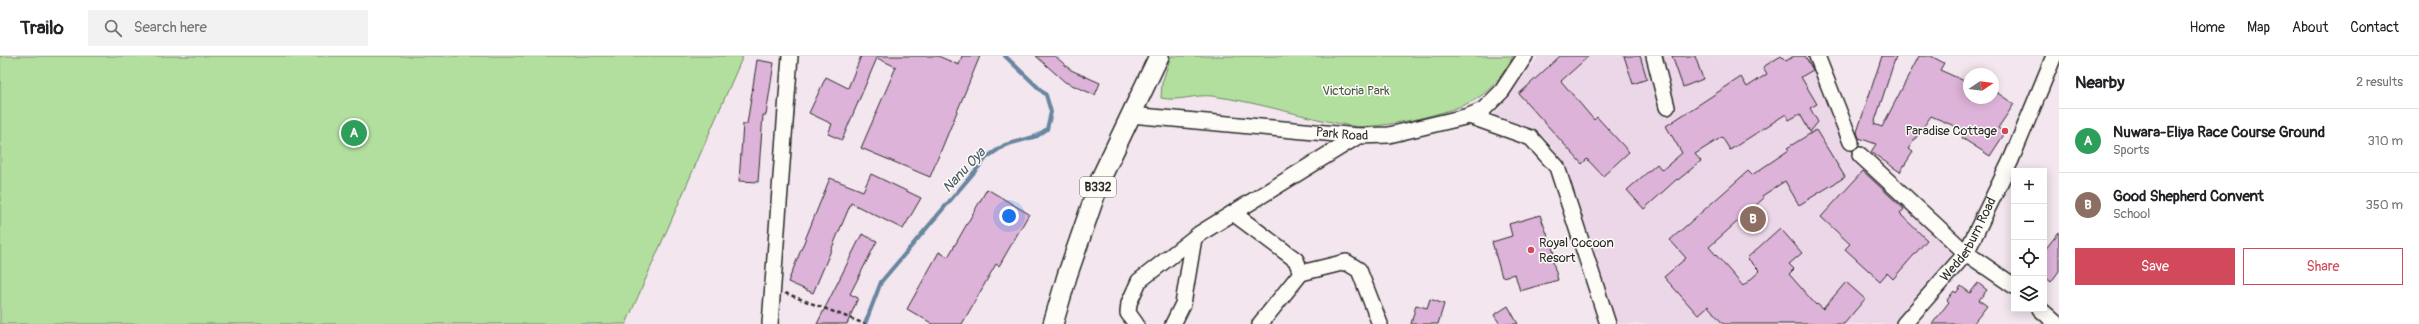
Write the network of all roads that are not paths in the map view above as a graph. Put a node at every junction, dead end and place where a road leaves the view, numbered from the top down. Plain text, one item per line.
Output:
1 (790, 56) edge
2 (1159, 56) edge
3 (1525, 56) edge
4 (1654, 56) edge
5 (1817, 56) edge
6 (2054, 63) edge
7 (1667, 107) dead end
8 (1131, 115) junction
9 (1469, 116) junction
10 (1358, 136) junction
11 (1852, 142) dead end
12 (1860, 155) dead end
13 (1233, 213) junction
14 (1194, 238) junction
15 (1966, 254) junction
16 (1301, 273) junction
17 (2011, 284) edge
18 (2043, 312) edge
19 (770, 324) edge
20 (1053, 324) edge
21 (1136, 324) edge
22 (1173, 324) edge
23 (1260, 324) edge
24 (1380, 324) edge
25 (1608, 324) edge
26 (1904, 324) edge
27 (2057, 324) edge

1 - 19 street
2 - 8 main road, B332
3 - 9 street, Park Road
4 - 7 street
5 - 11 street
6 - 15 street, Wedderburn Road
8 - 10 street, Park Road
8 - 20 main road, B332
9 - 10 street, Park Road
9 - 25 street
10 - 13 street
12 - 15 street
13 - 14 street
13 - 16 street
14 - 21 street
14 - 22 street
15 - 17 street
15 - 26 street, Wedderburn Road
16 - 23 street
16 - 24 street
18 - 27 street

